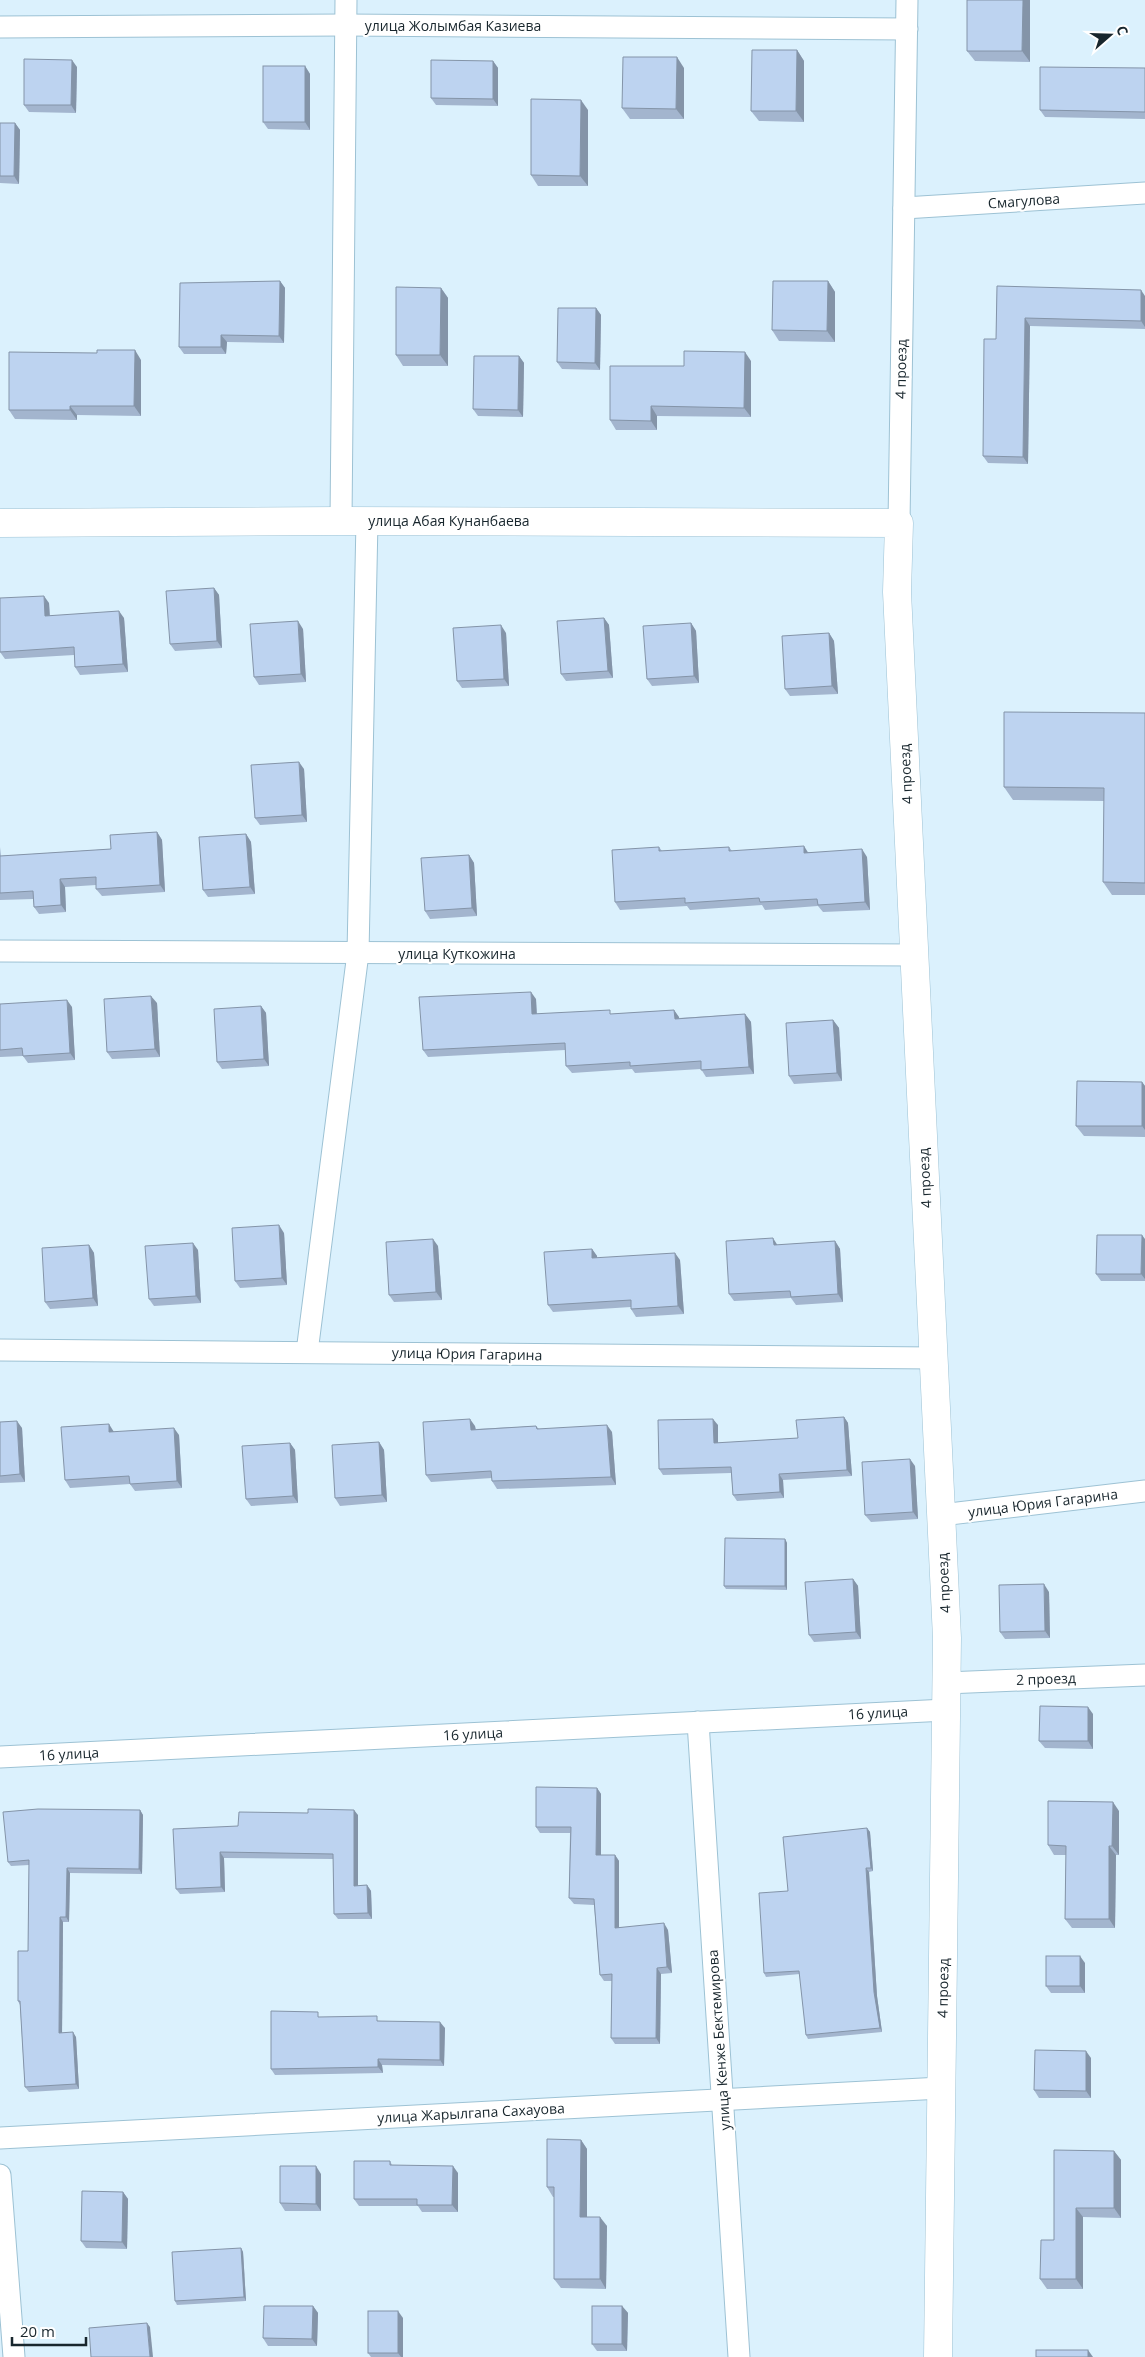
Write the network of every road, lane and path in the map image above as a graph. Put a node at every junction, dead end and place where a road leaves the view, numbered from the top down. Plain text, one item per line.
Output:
1 (346, 0) edge
2 (907, 0) edge
3 (346, 25) junction
4 (0, 27) edge
5 (907, 29) junction
6 (1145, 193) edge
7 (904, 208) junction
8 (354, 521) junction
9 (0, 523) edge
10 (899, 523) junction
11 (0, 951) edge
12 (358, 953) junction
13 (914, 955) junction
14 (0, 1350) edge
15 (307, 1352) junction
16 (934, 1358) junction
17 (1145, 1491) edge
18 (941, 1515) junction
19 (1145, 1675) edge
20 (946, 1683) junction
21 (946, 1710) junction
22 (698, 1722) junction
23 (0, 1758) edge
24 (941, 2088) junction
25 (723, 2099) junction
26 (0, 2138) edge
27 (0, 2175) edge
28 (14, 2357) edge
29 (739, 2357) edge
30 (938, 2357) edge

1 - 3 street
2 - 5 street, 4 проезд
3 - 4 street, улица Жолымбая Казиева
3 - 5 street, улица Жолымбая Казиева
3 - 8 street
5 - 7 street, 4 проезд
6 - 7 street, Смагулова
7 - 10 street, 4 проезд
8 - 9 street, улица Абая Кунанбаева
8 - 10 street, улица Абая Кунанбаева
8 - 12 street
10 - 13 street, 4 проезд
11 - 12 street, улица Куткожина
12 - 13 street, улица Куткожина
12 - 15 street
13 - 16 street, 4 проезд
14 - 15 street, улица Юрия Гагарина
15 - 16 street, улица Юрия Гагарина
16 - 18 street, 4 проезд
17 - 18 street, улица Юрия Гагарина
18 - 20 street, 4 проезд
19 - 20 street, 2 проезд
20 - 21 street, 4 проезд
21 - 22 street, 16 улица
21 - 24 street, 4 проезд
22 - 23 street, 16 улица
22 - 25 street, улица Кенже Бектемирова
24 - 25 street, улица Жарылгапа Сахауова
24 - 30 street, 4 проезд
25 - 26 street, улица Жарылгапа Сахауова
25 - 29 street, улица Кенже Бектемирова
27 - 28 street

